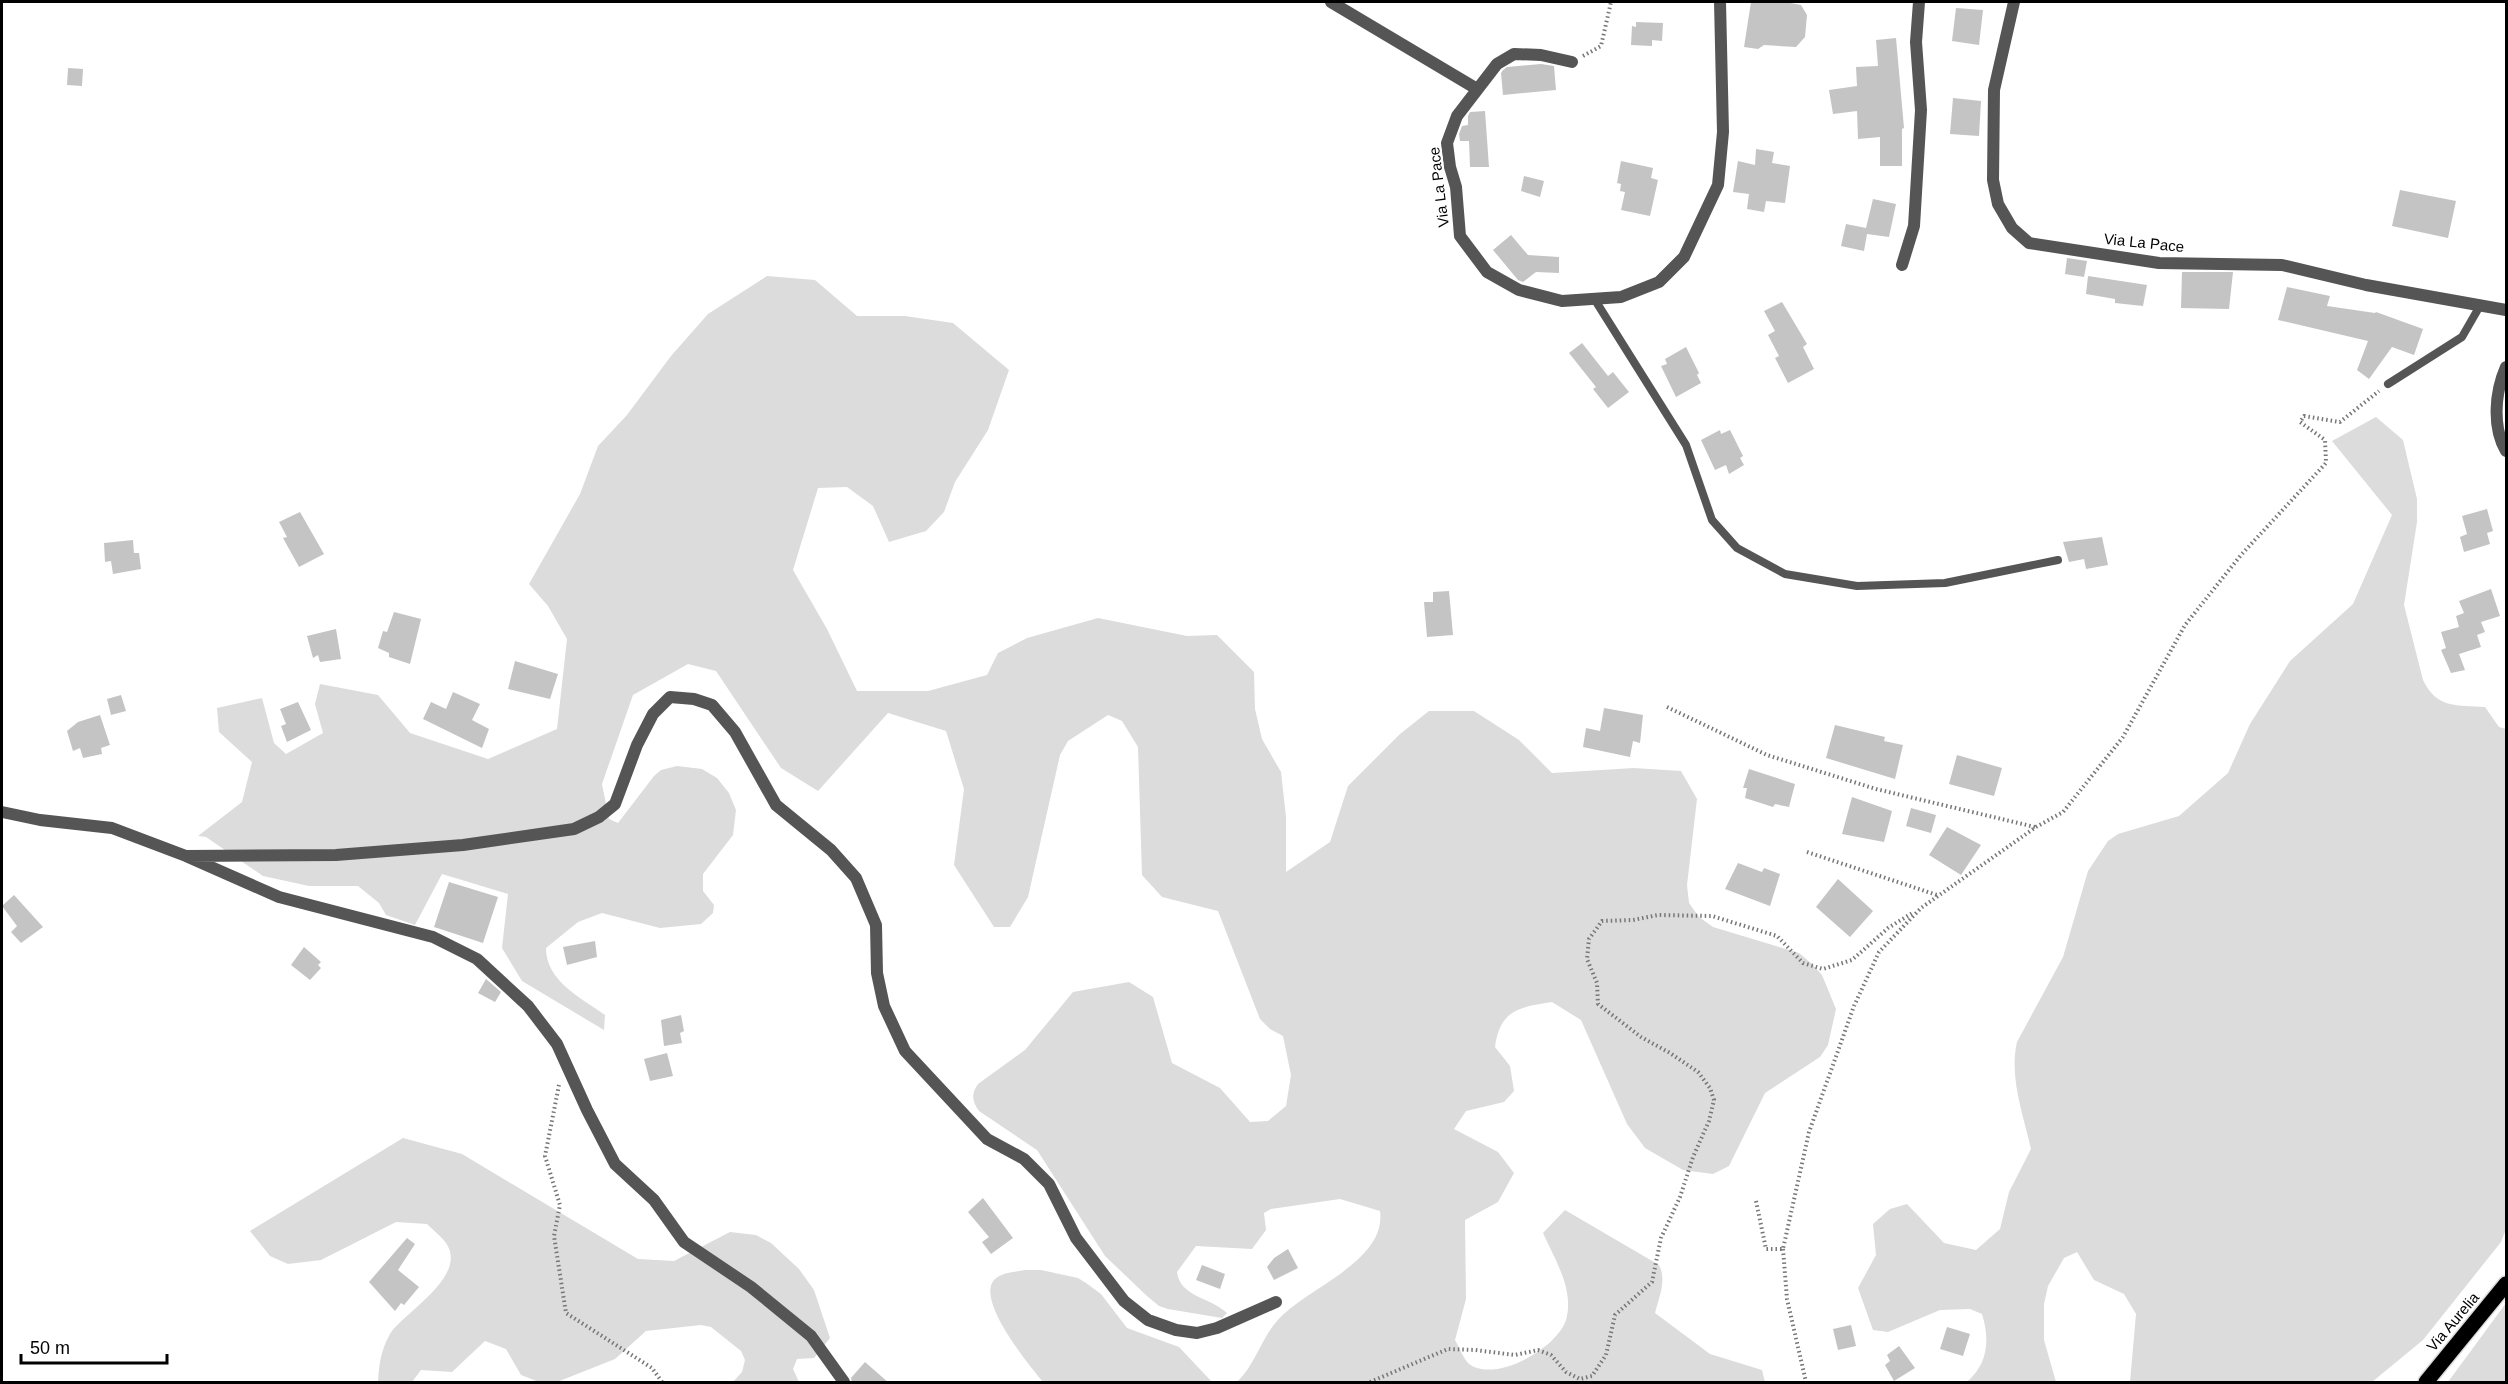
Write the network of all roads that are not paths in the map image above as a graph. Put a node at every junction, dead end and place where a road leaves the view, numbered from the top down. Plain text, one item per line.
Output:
1 (1331, 2) edge
2 (1720, 2) edge
3 (1919, 2) edge
4 (2014, 2) edge
5 (1572, 62) road end
6 (1478, 89) junction
7 (1902, 266) dead end
8 (1595, 300) junction
9 (2481, 304) junction
10 (2506, 310) edge
11 (2506, 367) edge
12 (2388, 384) road end
13 (2506, 451) edge
14 (2058, 560) dead end
15 (2, 812) edge
16 (186, 856) junction
17 (2506, 1284) edge
18 (1276, 1302) dead end
19 (844, 1383) edge
20 (2426, 1383) edge

1 - 6 street
2 - 8 street, Via La Pace
3 - 7 street
4 - 9 street, Via La Pace
5 - 6 street, Via La Pace
6 - 8 street, Via La Pace
8 - 14 lane
9 - 10 street, Via La Pace
9 - 12 lane
11 - 13 street
15 - 16 street
16 - 18 street
16 - 19 street
17 - 20 main road, Via Aurelia

